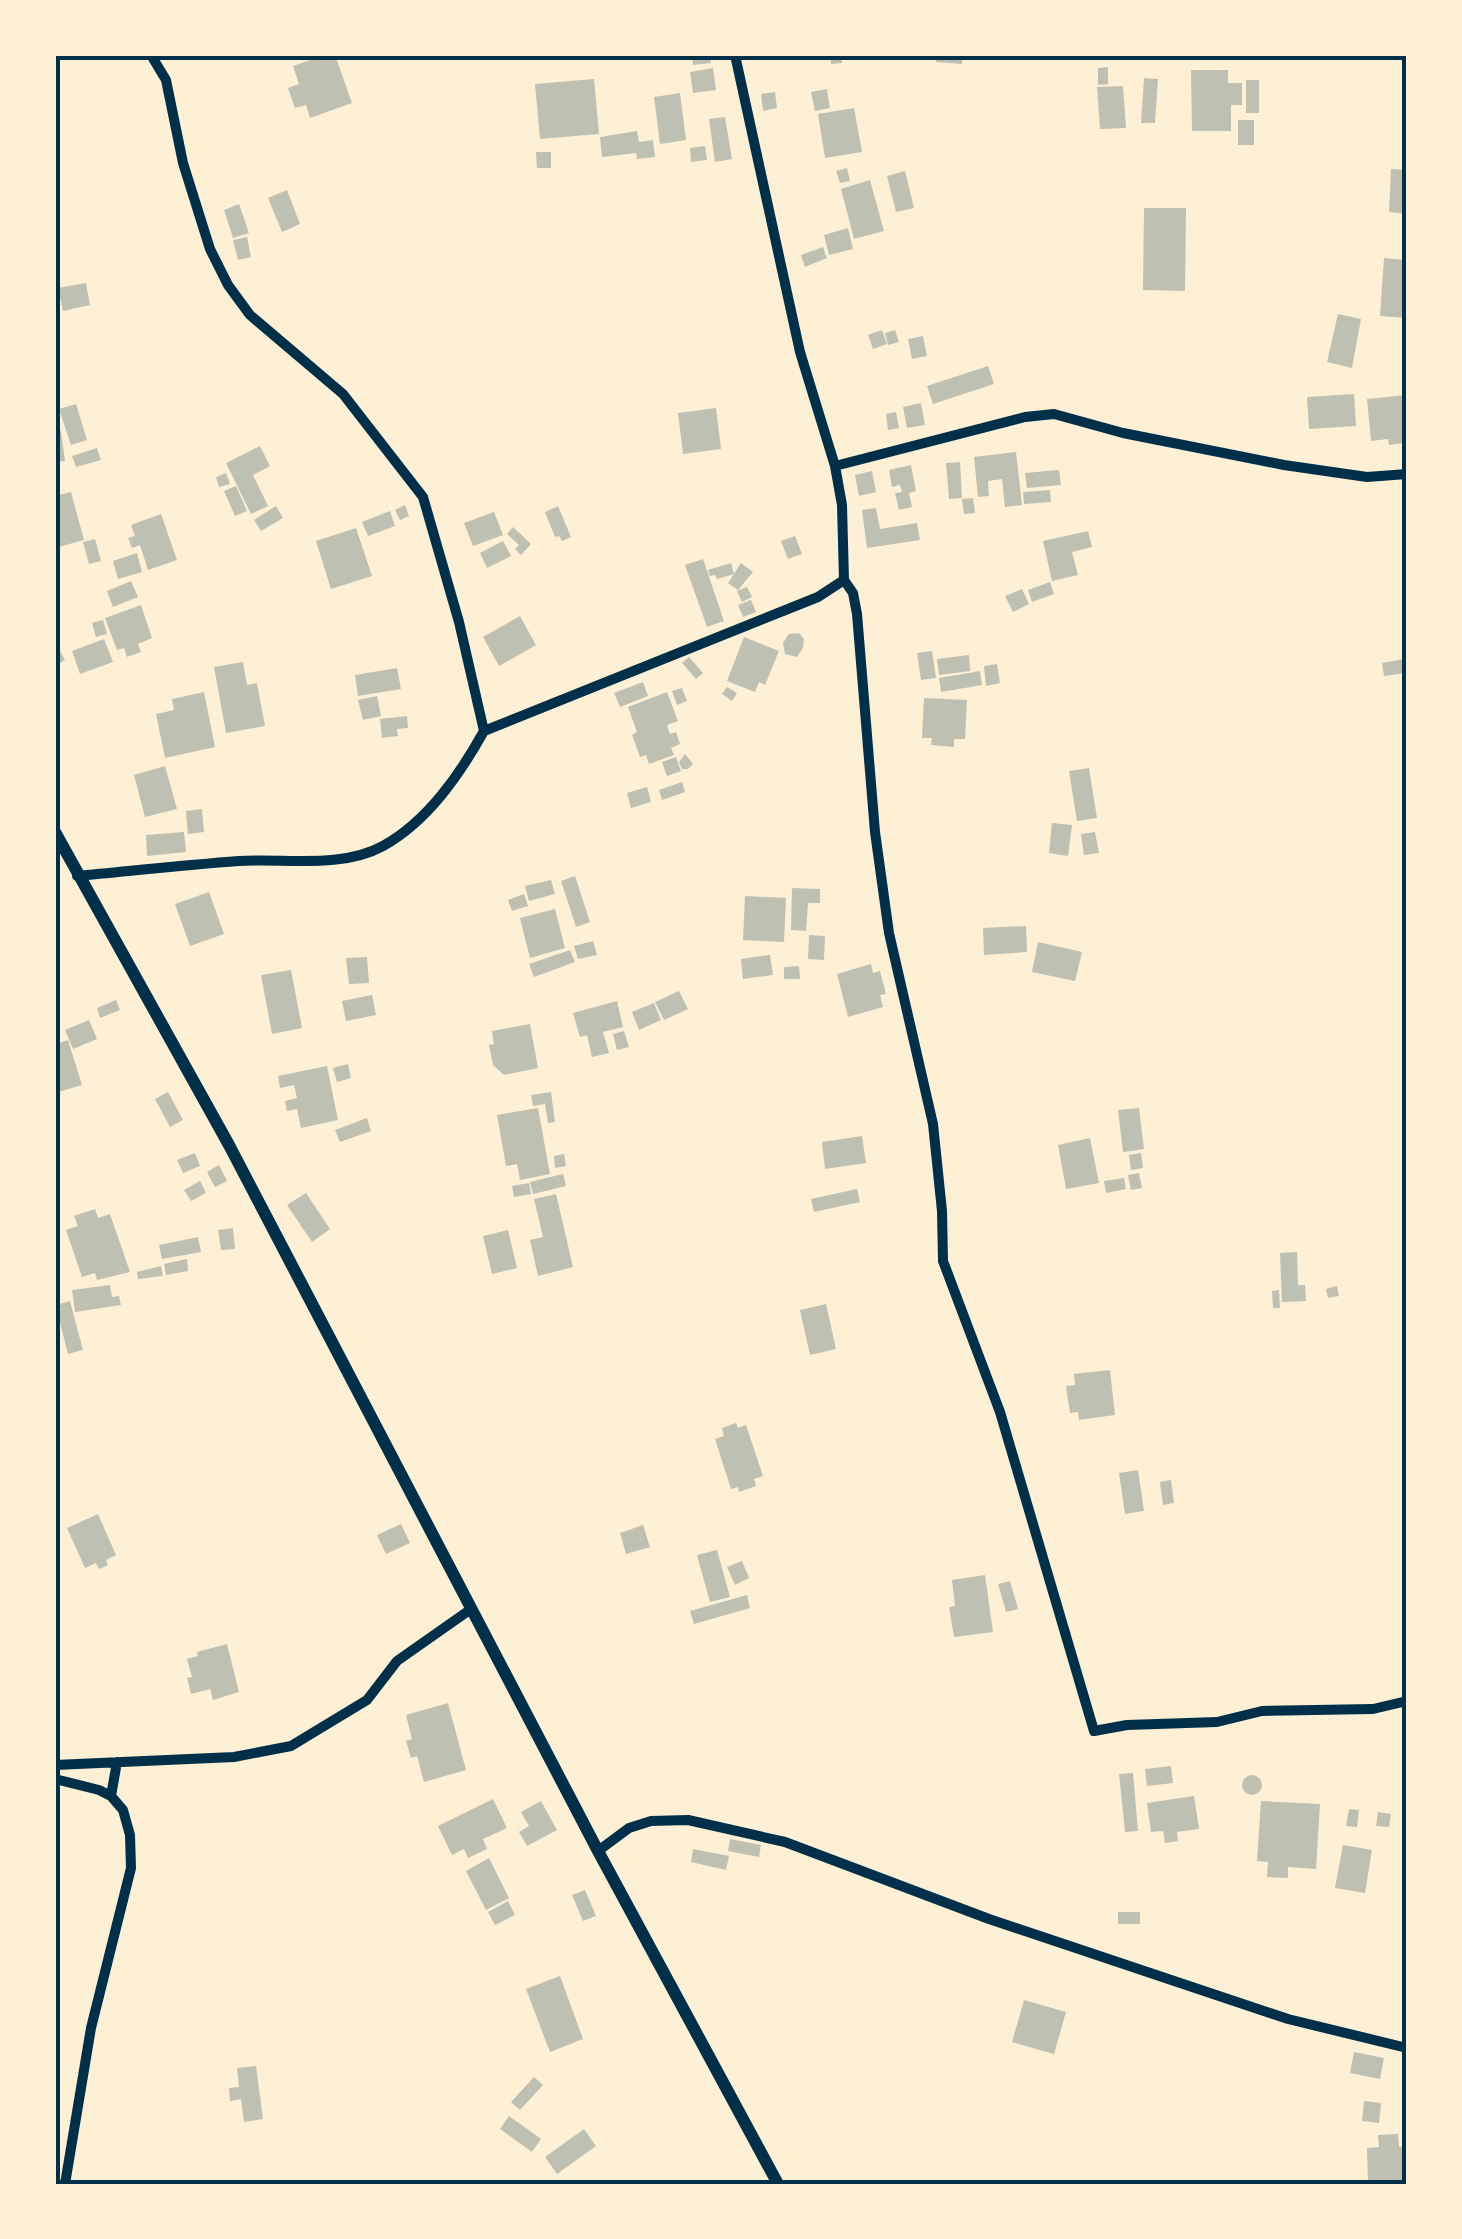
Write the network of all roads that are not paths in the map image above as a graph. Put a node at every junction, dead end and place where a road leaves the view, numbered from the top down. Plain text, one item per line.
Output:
1 (152, 55) edge
2 (735, 55) edge
3 (835, 466) junction
4 (1407, 474) edge
5 (844, 580) junction
6 (484, 731) junction
7 (55, 832) edge
8 (77, 876) junction
9 (471, 1609) junction
10 (1407, 1701) edge
11 (117, 1762) junction
12 (55, 1766) edge
13 (55, 1779) edge
14 (111, 1796) junction
15 (598, 1851) junction
16 (1407, 2048) edge
17 (64, 2184) edge
18 (778, 2184) edge

1 - 6 street
2 - 3 street
3 - 4 street
3 - 5 street
5 - 6 street
5 - 10 street
6 - 8 street
7 - 8 street
8 - 9 street
9 - 11 street
9 - 15 street
11 - 12 street
11 - 14 street
13 - 14 street
14 - 17 street
15 - 16 street
15 - 18 street

